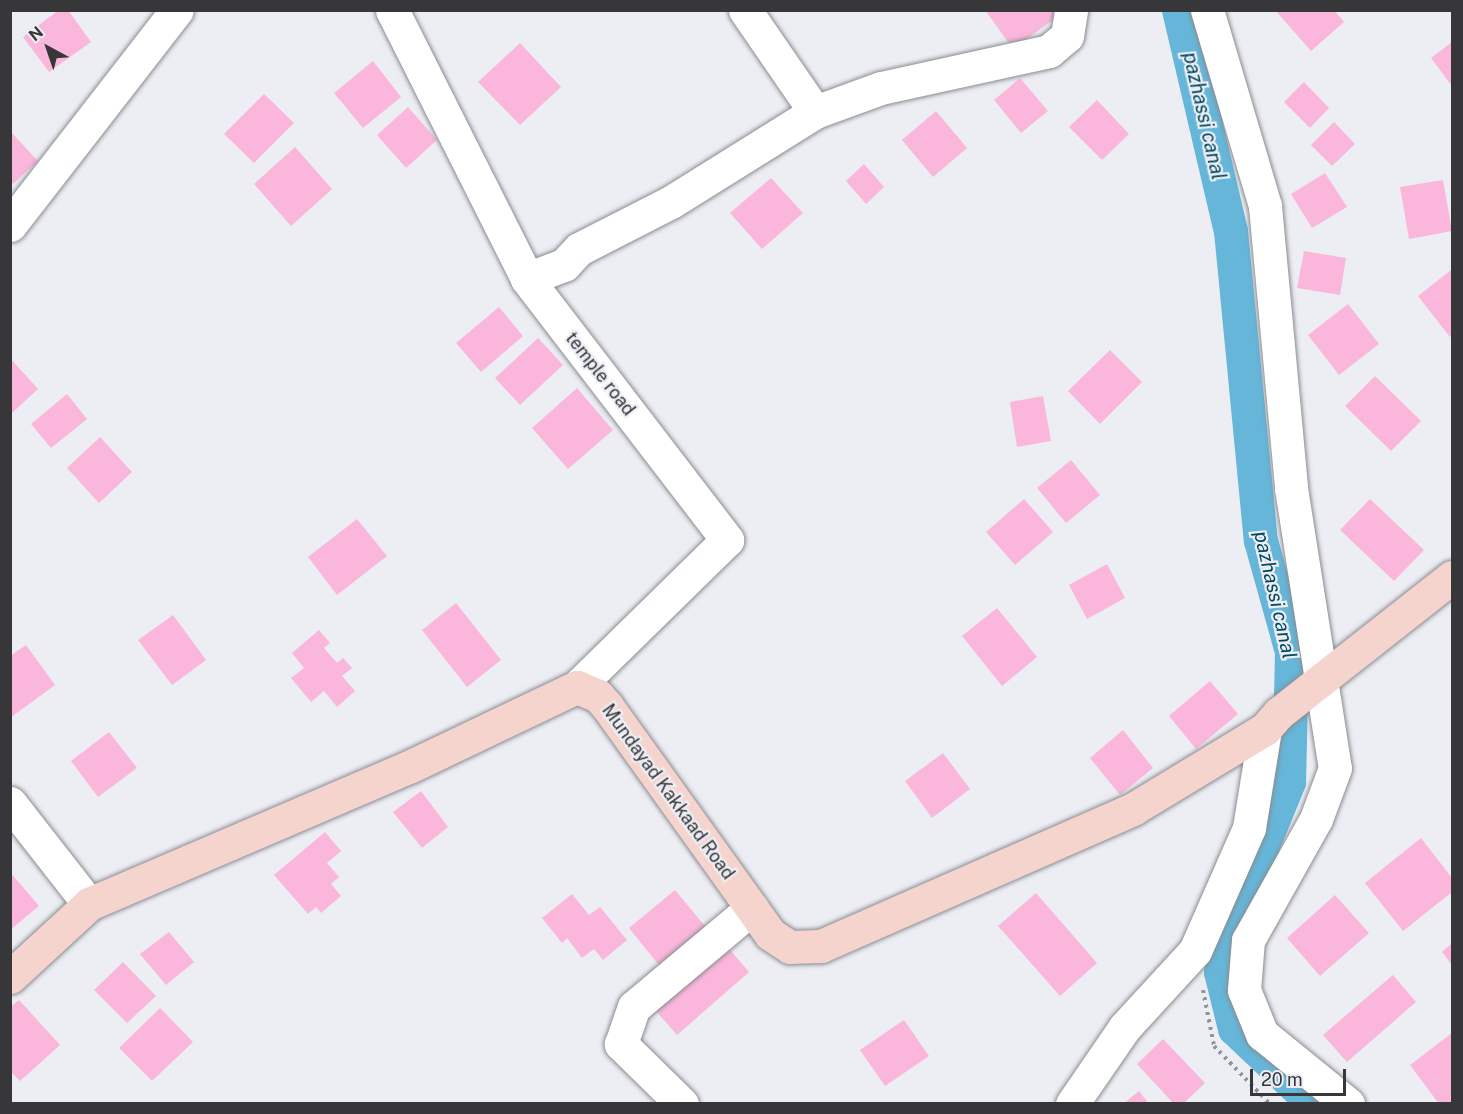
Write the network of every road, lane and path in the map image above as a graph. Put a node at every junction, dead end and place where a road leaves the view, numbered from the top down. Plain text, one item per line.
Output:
1 (177, 10) edge
2 (392, 10) edge
3 (745, 10) edge
4 (1071, 10) edge
5 (1207, 10) edge
6 (815, 112) junction
7 (10, 225) edge
8 (527, 279) junction
9 (1452, 577) edge
10 (1317, 685) junction
11 (577, 687) junction
12 (1272, 721) junction
13 (10, 803) edge
14 (89, 904) junction
15 (752, 908) junction
16 (1195, 951) junction
17 (10, 977) edge
18 (682, 1104) edge
19 (1072, 1104) edge
20 (1270, 1104) edge
21 (1348, 1104) edge

1 - 7 street
2 - 8 street, temple road
3 - 6 street
4 - 6 street
5 - 10 street
6 - 8 street
8 - 11 street, temple road
9 - 10 main road
10 - 12 main road, Mundayad Kakkaad Road
10 - 21 street
11 - 14 main road
11 - 15 main road, Mundayad Kakkaad Road
12 - 15 main road, Mundayad Kakkaad Road
12 - 16 street
13 - 14 street
14 - 17 main road
15 - 18 street
16 - 19 street
16 - 20 path

